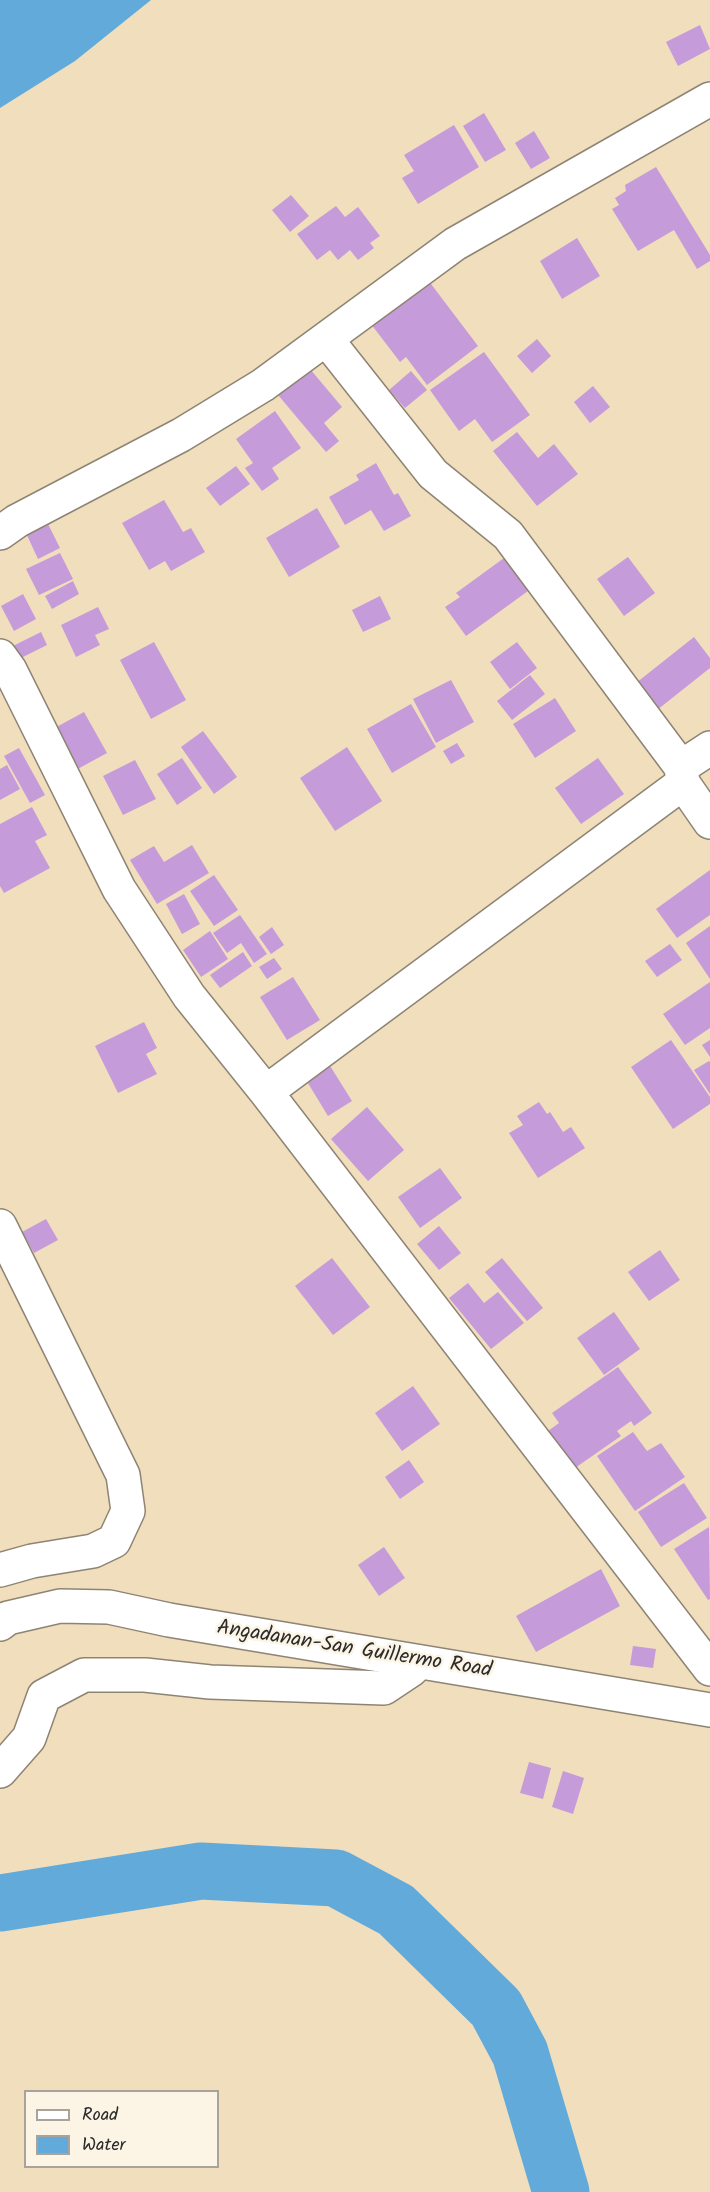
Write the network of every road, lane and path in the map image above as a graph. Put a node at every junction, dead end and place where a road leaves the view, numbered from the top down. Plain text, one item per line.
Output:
1 (710, 99) edge
2 (327, 340) junction
3 (0, 533) edge
4 (0, 656) edge
5 (710, 748) edge
6 (682, 775) junction
7 (710, 822) edge
8 (266, 1092) junction
9 (0, 1226) edge
10 (0, 1570) edge
11 (0, 1623) edge
12 (419, 1662) junction
13 (710, 1668) edge
14 (710, 1710) edge
15 (0, 1771) edge

1 - 2 street
2 - 3 street
2 - 6 street
4 - 8 street
5 - 6 street
6 - 7 street
6 - 8 street
8 - 13 street
9 - 10 street
11 - 12 street, Angadanan-San Guillermo Road
12 - 14 street, Angadanan-San Guillermo Road
12 - 15 street

